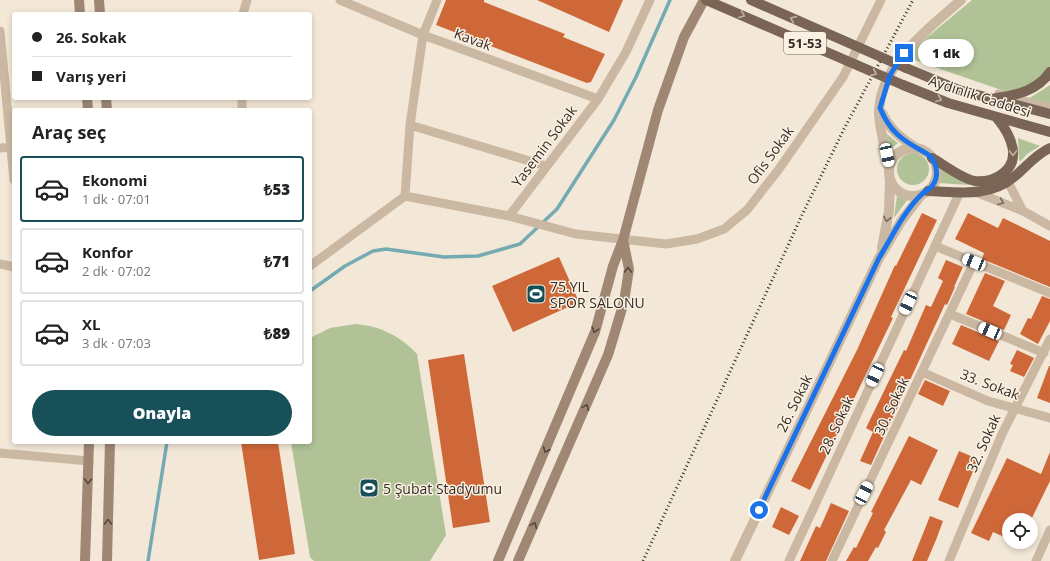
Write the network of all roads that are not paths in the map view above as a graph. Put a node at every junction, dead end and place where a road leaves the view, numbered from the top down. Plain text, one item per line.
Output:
1 (79, 0) edge
2 (99, 0) edge
3 (247, 0) edge
4 (340, 0) edge
5 (437, 0) edge
6 (650, 0) edge
7 (705, 0) edge
8 (751, 0) edge
9 (881, 0) edge
10 (961, 0) edge
11 (80, 12) edge
12 (100, 12) edge
13 (244, 12) edge
14 (0, 31) edge
15 (422, 35) junction
16 (1050, 72) edge
17 (998, 92) dead end
18 (1008, 97) junction
19 (598, 99) junction
20 (989, 99) junction
21 (1050, 107) edge
22 (880, 108) junction
23 (1050, 114) edge
24 (997, 118) junction
25 (410, 125) junction
26 (1050, 132) edge
27 (0, 148) edge
28 (12, 148) edge
29 (1050, 148) edge
30 (918, 149) junction
31 (932, 158) junction
32 (546, 166) junction
33 (890, 168) junction
34 (890, 181) junction
35 (1008, 182) junction
36 (925, 192) junction
37 (960, 192) junction
38 (978, 193) junction
39 (405, 196) junction
40 (1023, 211) junction
41 (509, 216) junction
42 (1050, 226) edge
43 (623, 240) junction
44 (935, 246) junction
45 (879, 258) junction
46 (974, 262) junction
47 (0, 264) edge
48 (312, 265) edge
49 (12, 267) edge
50 (1050, 293) edge
51 (950, 314) junction
52 (1050, 339) edge
53 (1044, 353) junction
54 (922, 372) junction
55 (1014, 409) junction
56 (1050, 418) edge
57 (89, 444) edge
58 (110, 444) edge
59 (0, 453) edge
60 (89, 461) junction
61 (1050, 530) edge
62 (85, 561) edge
63 (107, 561) edge
64 (498, 561) edge
65 (518, 561) edge
66 (735, 561) edge
67 (789, 561) edge
68 (832, 561) edge
69 (949, 561) edge
70 (1036, 561) edge

1 - 11 main road
2 - 12 main road
3 - 13 street
4 - 15 street, Kavak
5 - 15 street
6 - 19 street, Yasemin Sokak
7 -> 24 main road, Aydınlık Caddesi / 51-53, bridge
7 - 43 main road
20 -> 8 main road, Aydınlık Caddesi / 51-53, bridge
9 - 43 street, Ofis Sokak
10 - 22 street
14 - 28 street
15 - 19 street, Kavak
15 - 25 street
16 - 18 main road
17 - 18 street
18 - 20 main road
18 - 21 street
19 - 32 street, Yasemin Sokak
20 - 23 main road, Aydınlık Caddesi / 51-53
22 - 30 street
22 - 33 street
24 - 26 main road, Aydınlık Caddesi / 51-53
24 -> 31 main road
25 - 32 street
25 - 39 street
27 - 28 street
29 - 35 main road
30 - 31 street
30 - 33 street
31 - 36 street
32 - 41 street, Yasemin Sokak
33 - 34 street
34 - 36 street
34 -> 45 street, 26. Sokak
35 - 38 main road
35 - 40 street
36 - 37 main road
36 - 45 street, 26. Sokak
37 - 38 main road
37 - 44 street, 28. Sokak
38 -> 40 street
39 - 41 street
39 - 48 street
40 - 42 street
41 - 43 street, Ofis Sokak
43 -> 64 main road
65 -> 43 main road
44 - 46 street
44 - 67 street, 28. Sokak
45 - 66 street, 26. Sokak
46 - 50 street
46 - 51 street, 30. Sokak
47 - 49 street
51 - 53 street
51 - 54 street, 30. Sokak
52 - 53 street, 32. Sokak
53 - 55 street, 32. Sokak
54 - 55 street, 33. Sokak
54 - 68 street, 30. Sokak
55 - 56 street, 33. Sokak
55 - 69 street, 32. Sokak
57 - 60 main road
63 -> 58 main road
59 - 60 street
60 -> 62 main road
61 - 70 street

